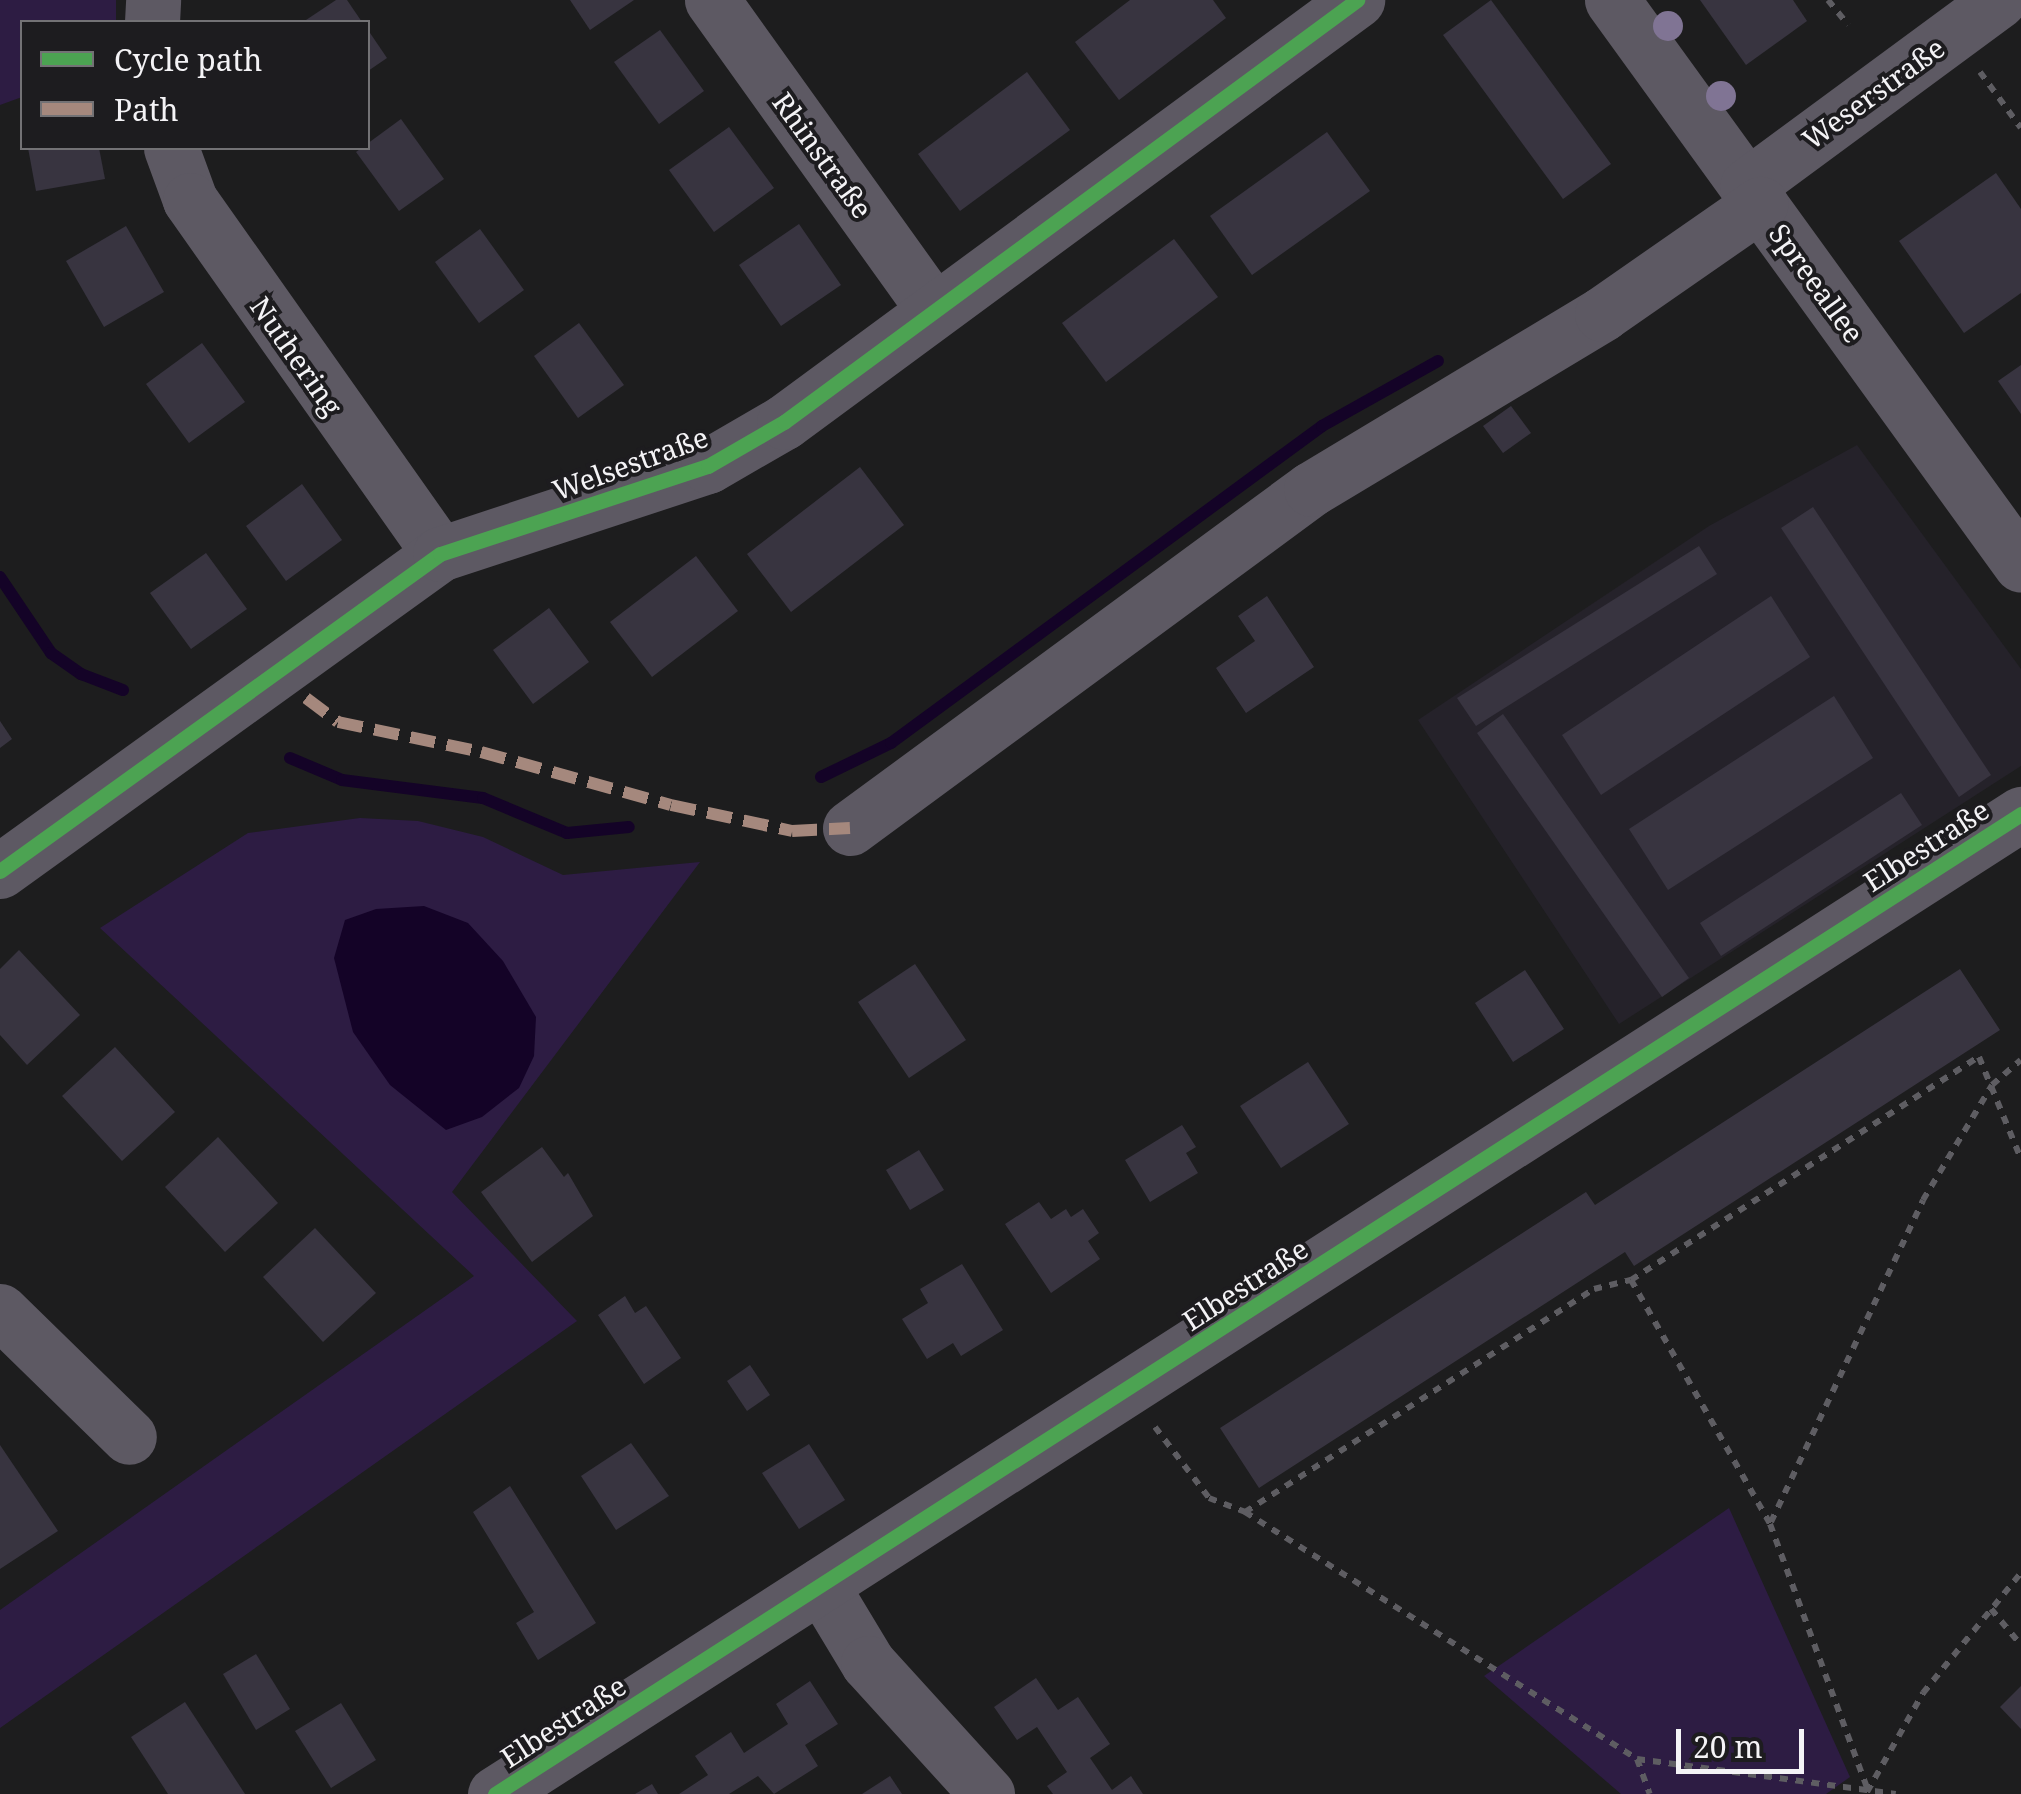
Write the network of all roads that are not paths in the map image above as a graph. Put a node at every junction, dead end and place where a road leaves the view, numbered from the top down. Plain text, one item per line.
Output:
1 (712, 0) edge
2 (1357, 0) edge
3 (1612, 0) edge
4 (1999, 0) edge
5 (173, 150) edge
6 (1754, 195) junction
7 (934, 310) junction
8 (440, 554) junction
9 (2021, 565) edge
10 (2021, 814) edge
11 (850, 828) dead end
12 (0, 871) edge
13 (0, 1311) edge
14 (129, 1437) dead end
15 (820, 1585) junction
16 (494, 1794) edge
17 (986, 1794) edge

1 - 7 street, Rhinstraße
2 - 7 street, Welsestraße
3 - 6 street, Spreeallee
4 - 6 street, Weserstraße
5 - 8 street, Nuthering
6 - 9 street, Spreeallee
6 - 11 street, Weserstraße
7 - 8 street, Welsestraße
8 - 12 street, Welsestraße
10 - 15 street, Elbestraße
13 - 14 street
15 - 16 street, Elbestraße
15 - 17 street

